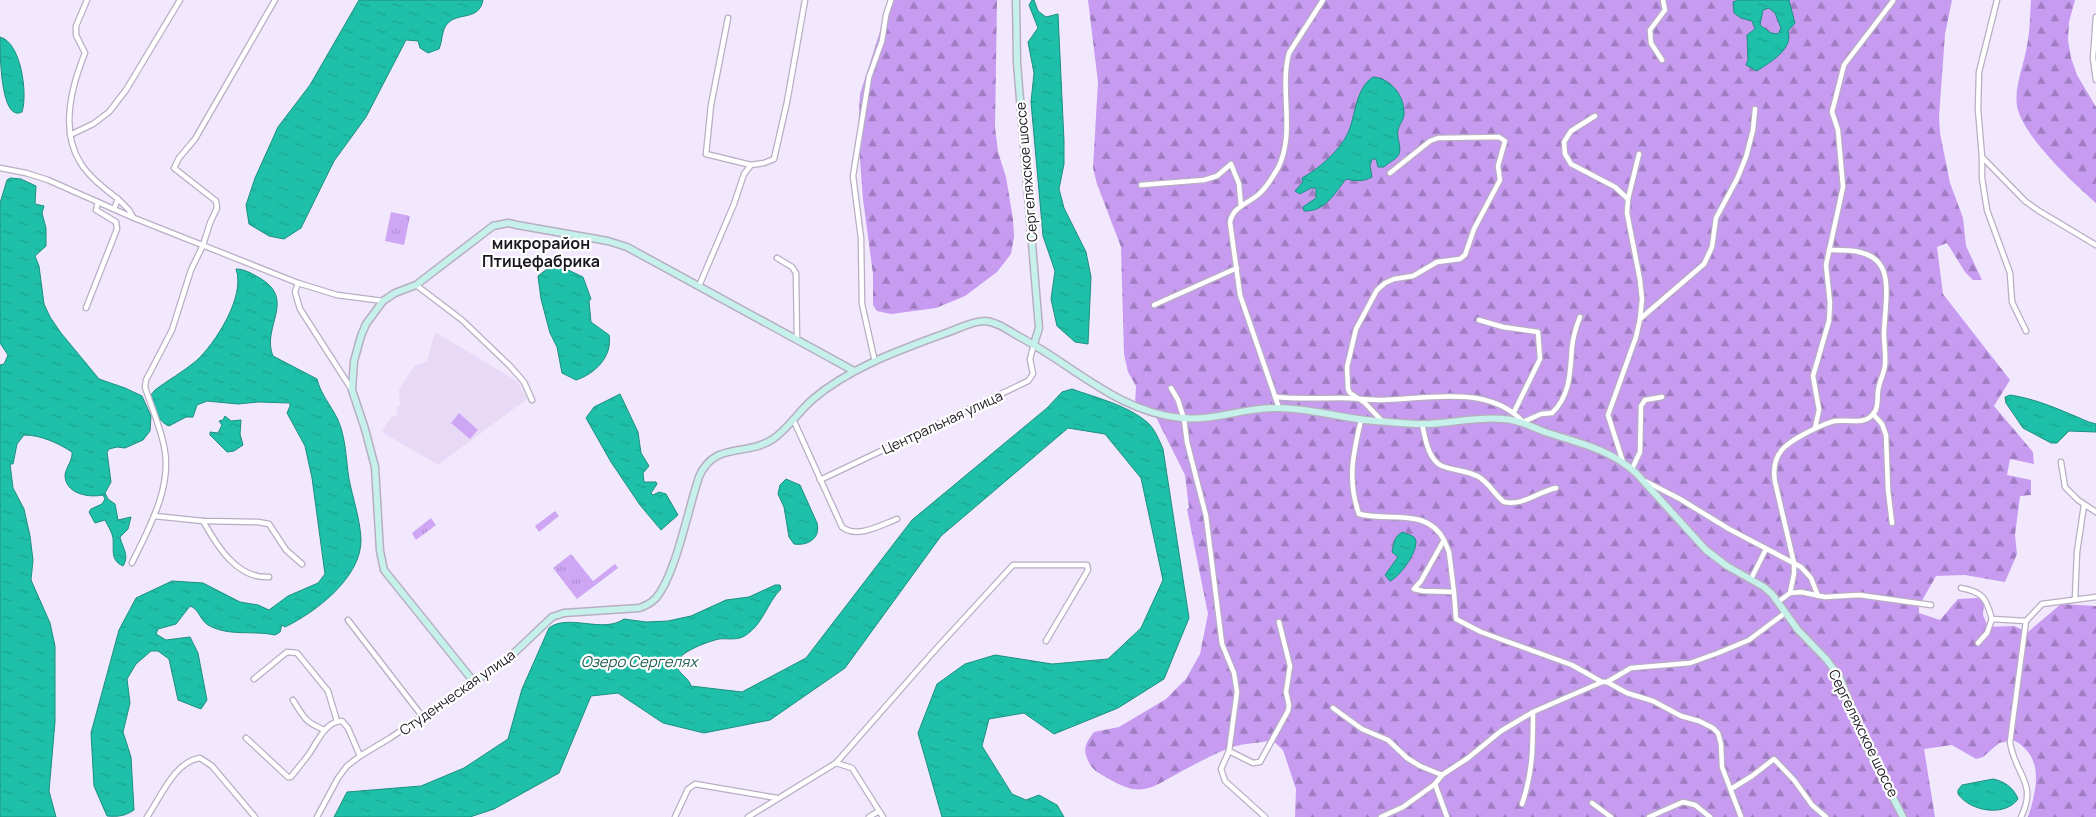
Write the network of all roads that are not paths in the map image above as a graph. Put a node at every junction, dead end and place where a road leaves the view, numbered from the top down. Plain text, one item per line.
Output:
1 (87, 0) edge
2 (180, 0) edge
3 (275, 0) edge
4 (805, 0) edge
5 (891, 0) edge
6 (1016, 0) edge
7 (1323, 0) edge
8 (1663, 0) edge
9 (1997, 0) edge
10 (1893, 1) edge
11 (728, 18) dead end
12 (2096, 18) edge
13 (1662, 60) dead end
14 (2096, 80) edge
15 (1755, 109) dead end
16 (1594, 116) dead end
17 (70, 135) junction
18 (1640, 154) dead end
19 (1982, 157) junction
20 (751, 165) junction
21 (0, 168) edge
22 (1390, 173) dead end
23 (1140, 185) dead end
24 (1628, 199) junction
25 (118, 200) junction
26 (98, 202) junction
27 (1241, 206) junction
28 (114, 209) junction
29 (134, 218) junction
30 (203, 245) junction
31 (2096, 245) edge
32 (1829, 250) junction
33 (777, 258) dead end
34 (1237, 268) junction
35 (298, 283) junction
36 (416, 285) junction
37 (699, 286) junction
38 (383, 301) junction
39 (1154, 305) dead end
40 (86, 308) dead end
41 (1580, 317) dead end
42 (1640, 318) junction
43 (1479, 320) dead end
44 (2026, 331) dead end
45 (797, 339) junction
46 (1034, 344) junction
47 (874, 362) junction
48 (854, 371) junction
49 (1171, 388) dead end
50 (352, 390) junction
51 (1275, 397) junction
52 (1662, 397) dead end
53 (1358, 399) junction
54 (532, 400) dead end
55 (1278, 408) junction
56 (1514, 412) junction
57 (1874, 414) junction
58 (793, 419) junction
59 (1184, 419) junction
60 (1361, 420) junction
61 (1382, 422) junction
62 (1523, 422) junction
63 (1422, 424) junction
64 (1815, 428) junction
65 (1623, 462) junction
66 (2061, 462) dead end
67 (1632, 469) junction
68 (820, 480) junction
69 (1644, 480) junction
70 (1556, 488) dead end
71 (2084, 505) junction
72 (2096, 512) edge
73 (154, 516) junction
74 (897, 519) dead end
75 (203, 521) junction
76 (1892, 524) dead end
77 (1444, 540) junction
78 (1766, 549) junction
79 (132, 563) dead end
80 (1794, 563) junction
81 (302, 564) dead end
82 (269, 577) dead end
83 (1751, 579) junction
84 (1961, 588) dead end
85 (1454, 592) junction
86 (1790, 593) junction
87 (1818, 596) junction
88 (2096, 597) edge
89 (2074, 599) junction
90 (1778, 602) junction
91 (1931, 605) dead end
92 (1785, 613) junction
93 (1992, 619) junction
94 (348, 620) dead end
95 (2026, 621) junction
96 (1279, 622) dead end
97 (1046, 641) dead end
98 (1978, 643) dead end
99 (254, 679) dead end
100 (474, 682) junction
101 (1605, 682) junction
102 (293, 700) dead end
103 (1333, 708) dead end
104 (1533, 712) junction
105 (422, 716) junction
106 (338, 721) junction
107 (325, 730) junction
108 (246, 738) dead end
109 (1229, 751) junction
110 (360, 756) junction
111 (836, 762) junction
112 (1442, 775) junction
113 (1435, 784) junction
114 (1731, 789) junction
115 (777, 798) junction
116 (1592, 803) dead end
117 (1522, 804) dead end
118 (879, 811) junction
119 (148, 817) edge
120 (255, 817) edge
121 (316, 817) edge
122 (675, 817) edge
123 (748, 817) edge
124 (869, 817) edge
125 (884, 817) edge
126 (1265, 817) edge
127 (1381, 817) edge
128 (1447, 817) edge
129 (1611, 817) edge
130 (1649, 817) edge
131 (1710, 817) edge
132 (1741, 817) edge
133 (1826, 817) edge
134 (1903, 817) edge
135 (2021, 817) edge

1 - 17 street
2 - 17 street
3 - 30 street
4 - 20 street
5 - 47 street
6 - 46 street, Сергеляхское шоссе
7 - 27 street
8 - 13 street
9 - 19 street
10 - 32 street
11 - 20 street
12 - 14 street
15 - 42 street
16 - 24 street
17 - 25 street
18 - 24 street
19 - 31 street
19 - 44 street
20 - 37 street
21 - 26 street
22 - 53 street
23 - 27 street
24 - 42 street
25 - 28 street
25 - 29 street
26 - 28 street
26 - 40 street
27 - 34 street
28 - 29 street
29 - 30 street
30 - 35 street
30 - 73 street
32 - 57 street
32 - 64 street
33 - 45 street
34 - 39 street
34 - 51 street
35 - 38 street
35 - 50 street
36 - 37 street
36 - 38 street
36 - 54 street
37 - 45 street
38 - 50 street
41 - 62 street
42 - 65 street
43 - 56 street
45 - 48 street
46 - 47 street, Студенческая улица
46 - 59 street, Студенческая улица
46 - 68 street, Центральная улица
47 - 48 street, Студенческая улица
48 - 58 street, Студенческая улица
49 - 59 street
50 - 100 street
51 - 53 street
51 - 55 street
52 - 67 street
53 - 56 street
53 - 61 street
55 - 59 street, Сергеляхское шоссе
55 - 60 street, Сергеляхское шоссе
56 - 62 street
57 - 64 street
57 - 76 street
58 - 68 street
58 - 100 street, Студенческая улица
59 - 109 street
60 - 61 street, Сергеляхское шоссе
60 - 77 street
61 - 63 street, Сергеляхское шоссе
62 - 63 street, Сергеляхское шоссе
62 - 65 street, Сергеляхское шоссе
63 - 70 street
64 - 80 street
65 - 67 street, Сергеляхское шоссе
66 - 71 street
67 - 69 street, Сергеляхское шоссе
68 - 74 street
69 - 78 street
69 - 83 street, Сергеляхское шоссе
71 - 72 street
71 - 89 street
73 - 75 street
73 - 79 street
75 - 81 street
75 - 82 street
77 - 85 street
77 - 85 street
78 - 80 street
78 - 83 street
80 - 86 street
80 - 87 street
83 - 90 street, Сергеляхское шоссе
84 - 93 street
85 - 101 street
86 - 87 street
86 - 90 street
87 - 91 street
88 - 89 street
89 - 95 street
90 - 92 street, Сергеляхское шоссе
92 - 101 street
92 - 134 street, Сергеляхское шоссе
93 - 95 street
93 - 98 street
94 - 105 street
95 - 135 street
96 - 109 street
97 - 111 street
99 - 106 street
100 - 105 street, Студенческая улица
101 - 104 street
101 - 114 street
102 - 107 street
103 - 112 street
104 - 112 street
104 - 117 street
105 - 110 street, Студенческая улица
106 - 107 street
106 - 110 street
107 - 108 street
109 - 126 street
110 - 121 street, Студенческая улица
111 - 115 street
111 - 118 street
112 - 113 street
113 - 127 street
113 - 128 street
114 - 132 street
114 - 133 street
115 - 122 street
115 - 123 street
116 - 129 street
118 - 124 street
118 - 125 street
119 - 120 street
130 - 131 street

